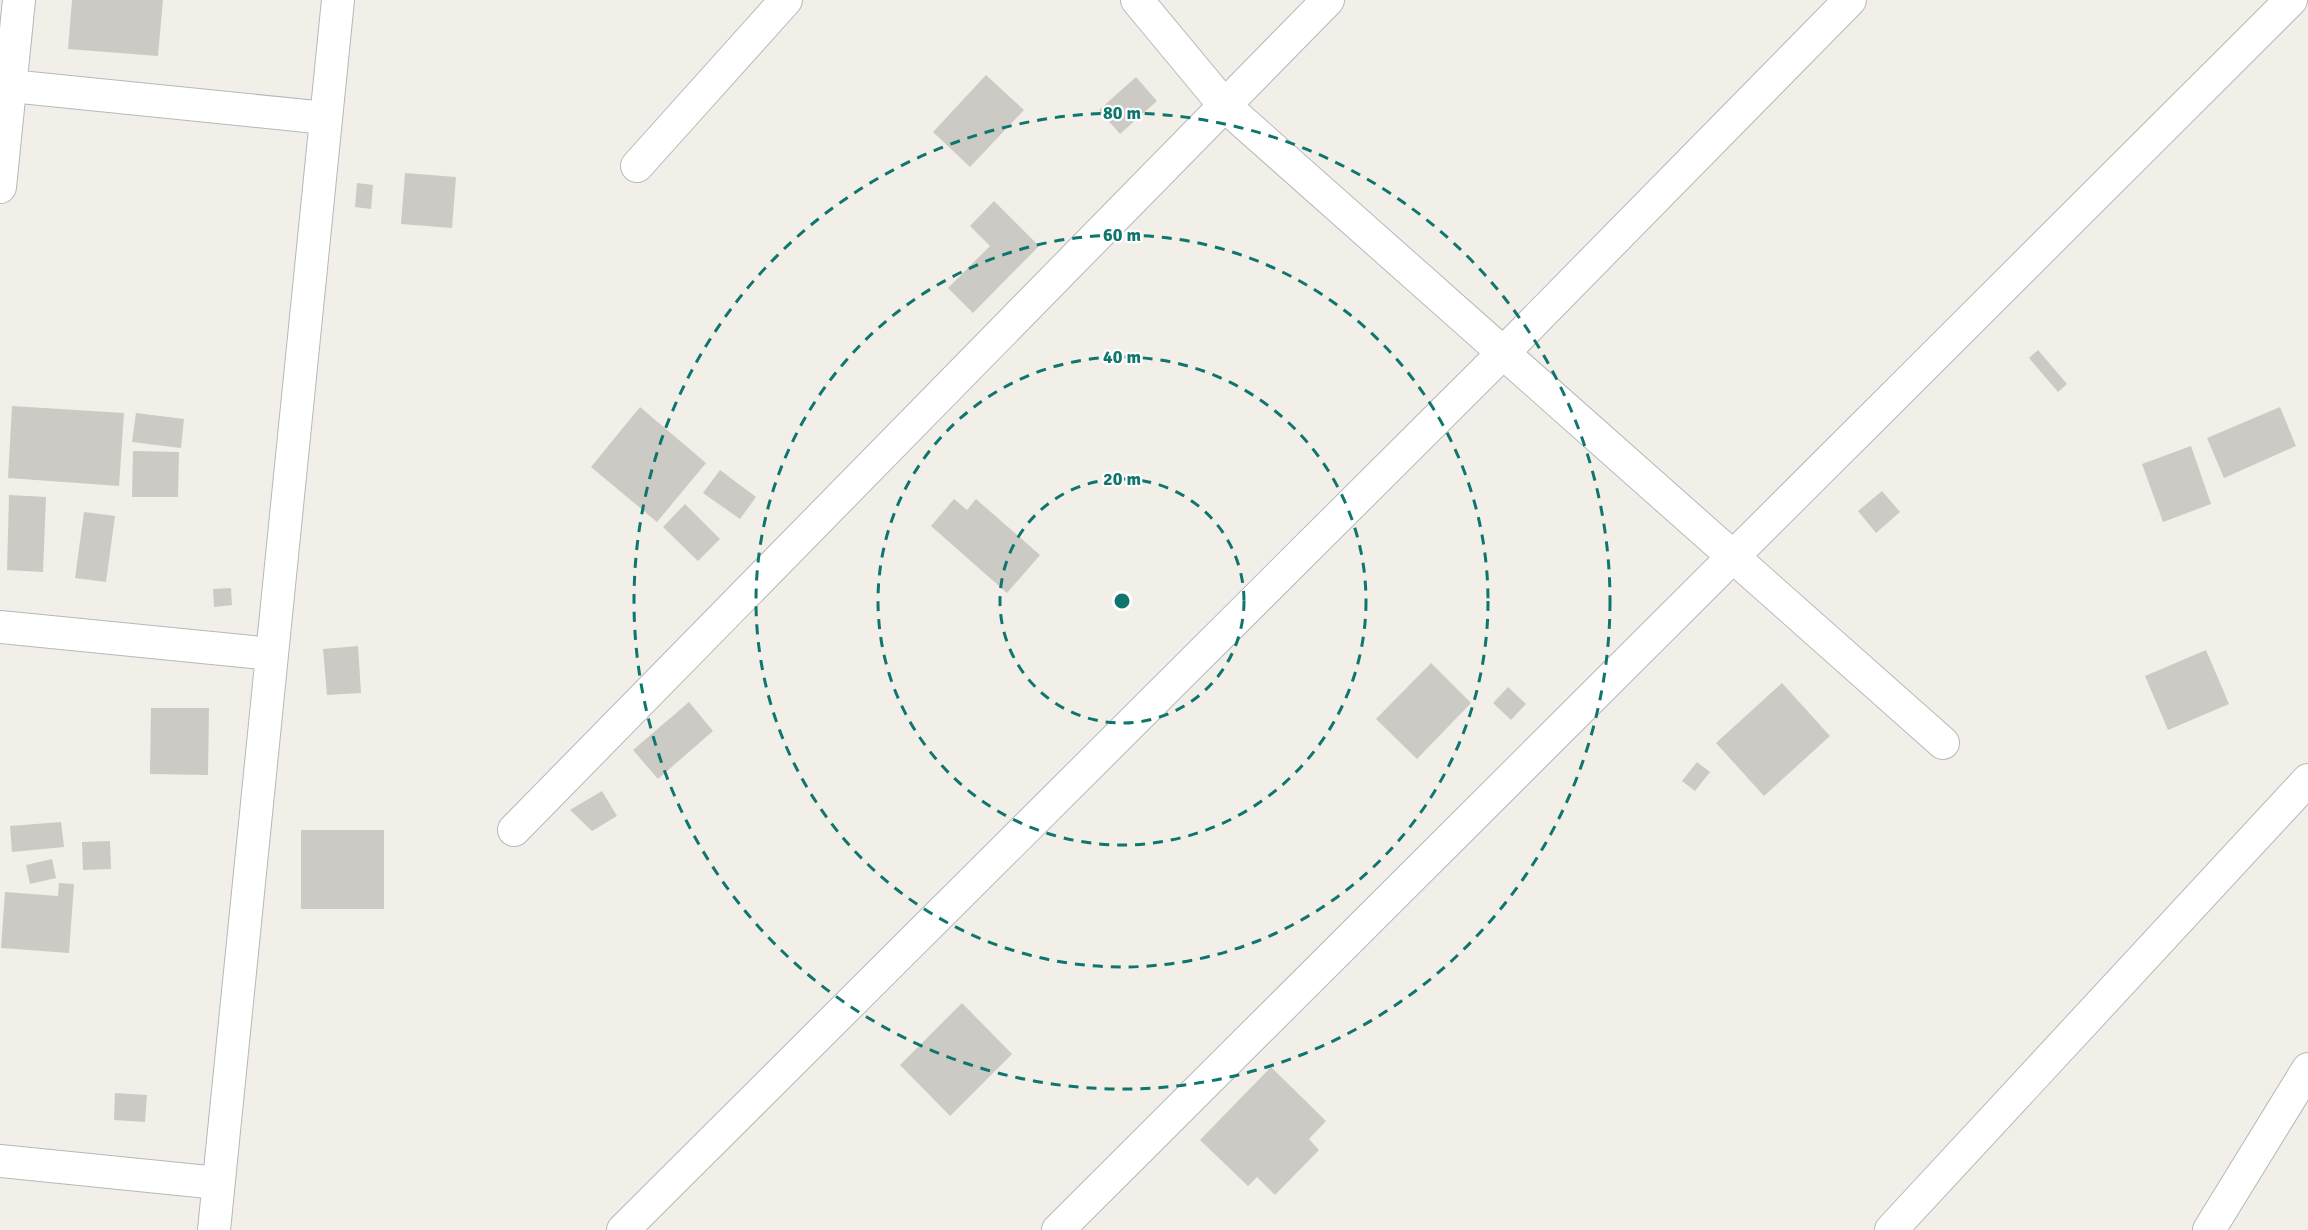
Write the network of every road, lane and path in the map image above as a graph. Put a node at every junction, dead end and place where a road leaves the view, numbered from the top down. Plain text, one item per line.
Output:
1 (19, 0) edge
2 (338, 0) edge
3 (786, 0) edge
4 (1137, 0) edge
5 (1328, 0) edge
6 (1850, 0) edge
7 (2291, 0) edge
8 (5, 86) edge
9 (1225, 106) junction
10 (326, 118) junction
11 (637, 166) dead end
12 (0, 187) edge
13 (1503, 353) junction
14 (1732, 556) junction
15 (0, 627) edge
16 (272, 654) junction
17 (1943, 743) dead end
18 (2308, 780) edge
19 (514, 830) dead end
20 (2308, 1069) edge
21 (0, 1161) edge
22 (219, 1183) junction
23 (214, 1230) edge
24 (623, 1230) edge
25 (1058, 1230) edge
26 (1891, 1230) edge
27 (2209, 1230) edge

1 - 8 street
2 - 10 street
3 - 11 street
4 - 9 street
5 - 9 street
6 - 13 street
7 - 14 street
8 - 10 street
8 - 12 street
9 - 13 street
9 - 19 street
10 - 16 street
13 - 14 street
13 - 24 street
14 - 17 street
14 - 25 street
15 - 16 street
16 - 22 street
18 - 26 street
20 - 27 street
21 - 22 street
22 - 23 street

